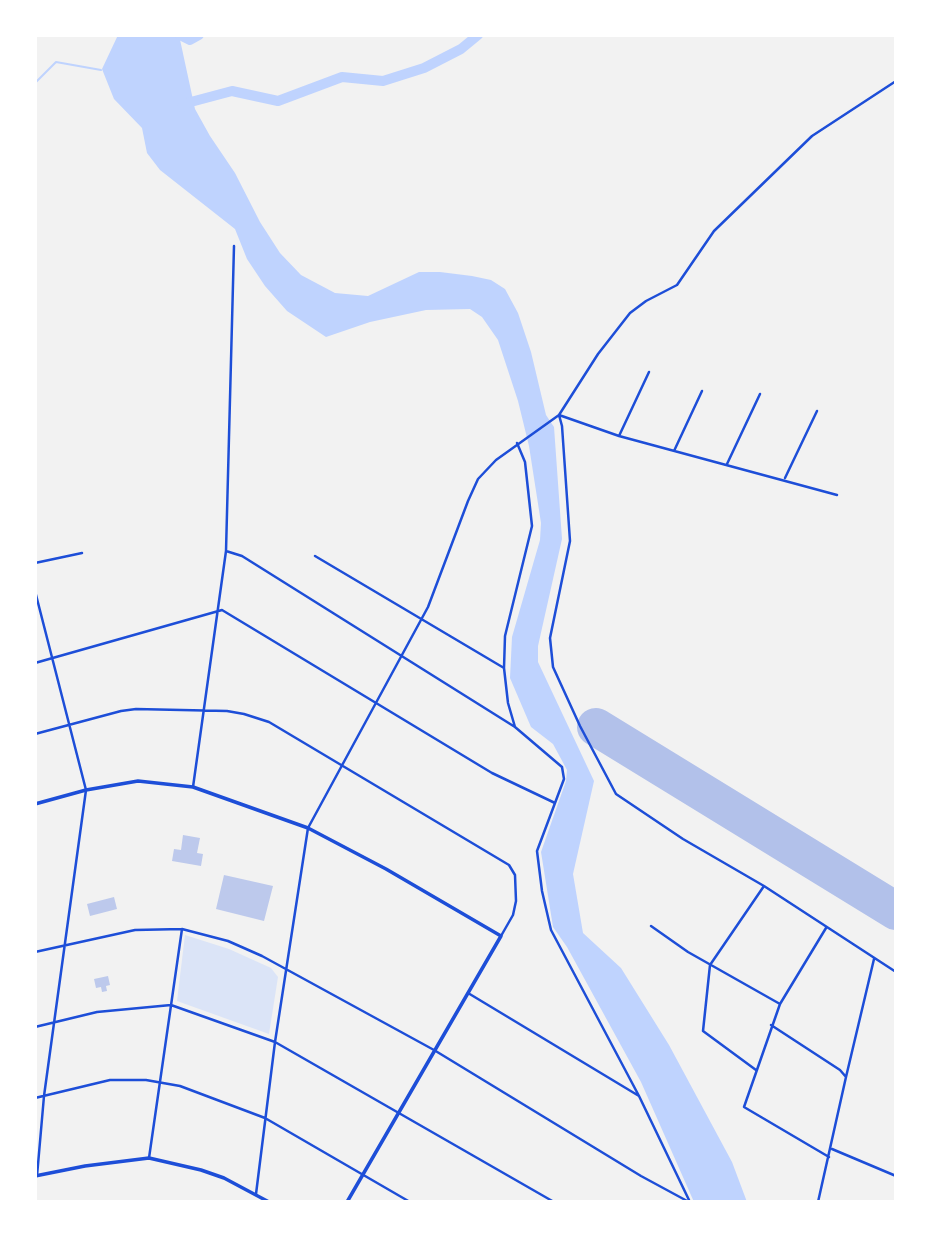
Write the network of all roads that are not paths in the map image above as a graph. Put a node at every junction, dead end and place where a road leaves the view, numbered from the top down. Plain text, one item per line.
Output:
1 (896, 81) edge
2 (234, 246) dead end
3 (649, 372) dead end
4 (702, 391) dead end
5 (760, 394) dead end
6 (817, 411) dead end
7 (559, 415) junction
8 (619, 436) junction
9 (517, 443) junction
10 (674, 451) junction
11 (727, 465) junction
12 (784, 479) junction
13 (837, 495) dead end
14 (226, 551) junction
15 (82, 553) dead end
16 (315, 556) dead end
17 (35, 563) edge
18 (35, 591) edge
19 (218, 610) junction
20 (421, 621) junction
21 (401, 657) junction
22 (52, 658) junction
23 (35, 663) edge
24 (504, 668) junction
25 (375, 702) junction
26 (203, 710) junction
27 (71, 725) junction
28 (515, 727) junction
29 (35, 734) edge
30 (341, 765) junction
31 (193, 787) junction
32 (86, 790) junction
33 (555, 803) junction
34 (35, 804) edge
35 (308, 828) junction
36 (764, 886) junction
37 (651, 926) dead end
38 (826, 928) junction
39 (182, 929) junction
40 (501, 936) junction
41 (65, 944) junction
42 (35, 952) edge
43 (874, 959) junction
44 (710, 965) junction
45 (286, 970) junction
46 (896, 972) edge
47 (468, 993) junction
48 (780, 1004) junction
49 (171, 1005) junction
50 (55, 1023) junction
51 (771, 1025) junction
52 (35, 1027) edge
53 (275, 1042) junction
54 (434, 1050) junction
55 (756, 1070) junction
56 (846, 1077) junction
57 (161, 1081) junction
58 (44, 1096) junction
59 (639, 1096) junction
60 (35, 1098) edge
61 (397, 1112) junction
62 (265, 1118) junction
63 (831, 1148) junction
64 (149, 1157) junction
65 (829, 1157) junction
66 (363, 1174) junction
67 (36, 1176) edge
68 (896, 1176) edge
69 (256, 1194) junction
70 (269, 1202) edge
71 (347, 1202) edge
72 (410, 1202) edge
73 (554, 1202) edge
74 (689, 1202) edge
75 (818, 1202) edge

1 - 7 street
2 - 14 street
3 - 8 street
4 - 10 street
5 - 11 street
6 - 12 street
7 - 8 street
7 - 9 street
7 - 36 street
8 - 10 street
9 - 20 street
9 - 24 street
10 - 11 street
11 - 12 street
12 - 13 street
14 - 19 street
14 - 21 street
15 - 17 street
16 - 20 street
18 - 22 street
19 - 22 street
19 - 25 street
19 - 26 street
20 - 21 street
20 - 24 street
21 - 25 street
21 - 28 street
22 - 23 street
22 - 27 street
24 - 28 street
25 - 30 street
25 - 33 street
26 - 27 street
26 - 30 street
26 - 31 street
27 - 29 street
27 - 32 street
28 - 33 street
30 - 35 street
30 - 40 street
31 - 32 street
31 - 35 street
32 - 34 street
32 - 41 street
33 - 59 street
35 - 40 street
35 - 45 street
36 - 38 street
36 - 44 street
37 - 44 street
38 - 43 street
38 - 48 street
39 - 41 street
39 - 45 street
39 - 49 street
40 - 47 street
41 - 42 street
41 - 50 street
43 - 46 street
43 - 56 street
44 - 48 street
44 - 55 street
45 - 53 street
45 - 54 street
47 - 54 street
47 - 59 street
48 - 51 street
49 - 50 street
49 - 53 street
49 - 57 street
50 - 52 street
50 - 58 street
51 - 55 street
51 - 56 street
53 - 61 street
53 - 62 street
54 - 61 street
54 - 74 street
55 - 65 street
56 - 63 street
57 - 58 street
57 - 62 street
57 - 64 street
58 - 60 street
58 - 67 street
59 - 74 street
61 - 66 street
61 - 73 street
62 - 66 street
62 - 69 street
63 - 65 street
63 - 68 street
64 - 67 street
64 - 69 street
65 - 75 street
66 - 71 street
66 - 72 street
69 - 70 street

